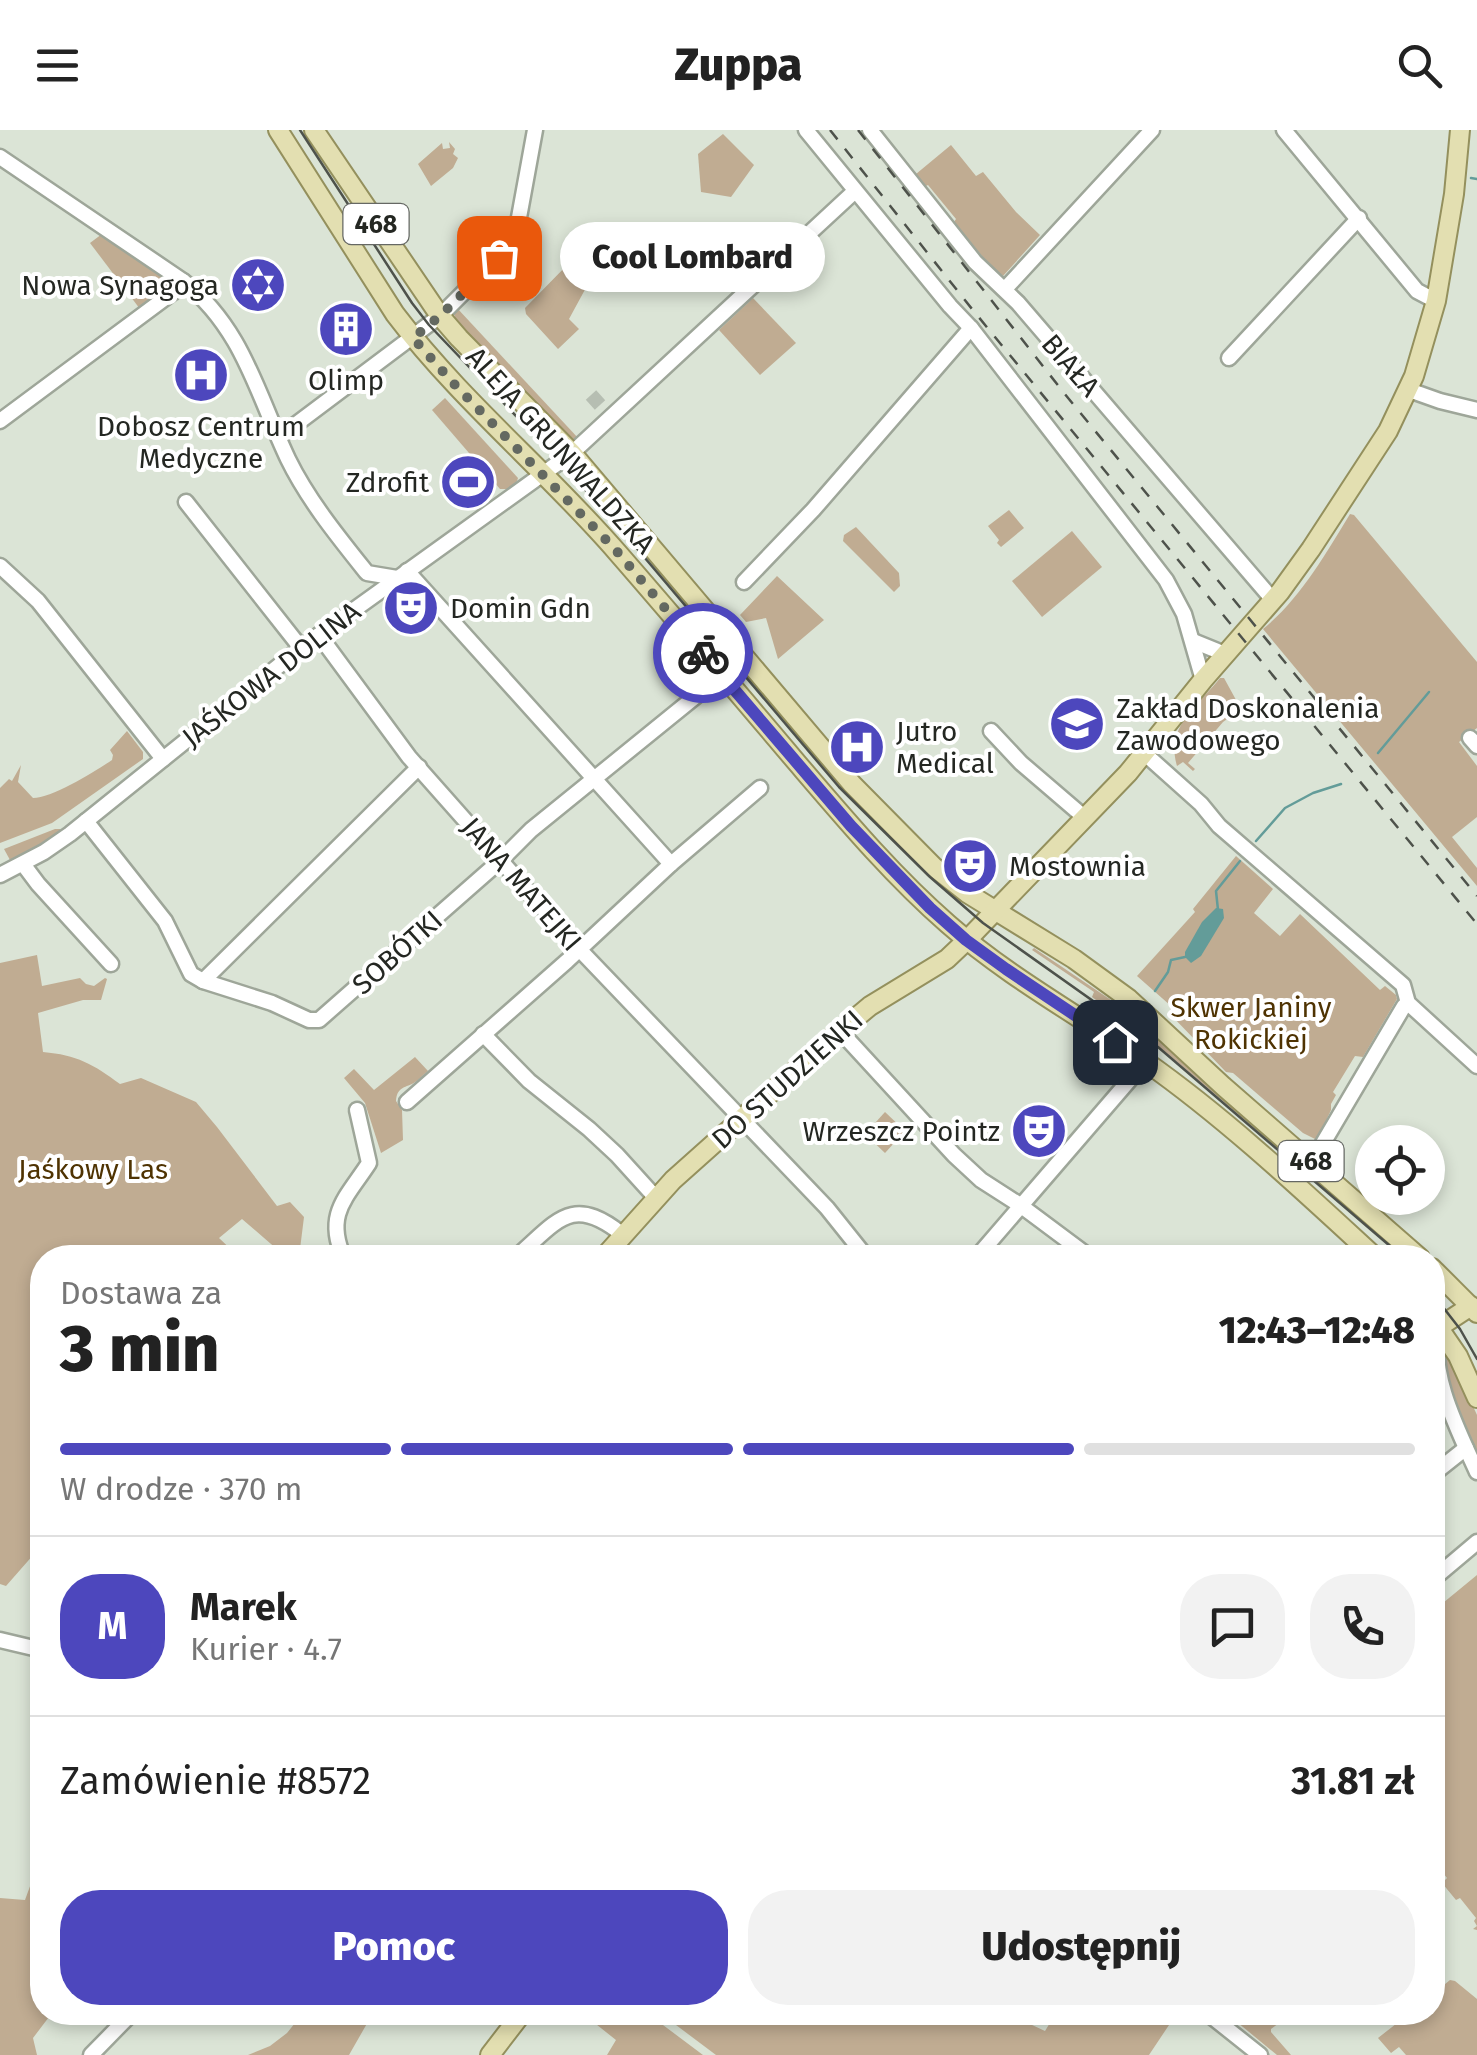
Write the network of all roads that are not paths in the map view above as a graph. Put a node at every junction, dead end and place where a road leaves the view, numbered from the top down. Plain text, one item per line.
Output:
1 (278, 130) edge
2 (314, 130) edge
3 (535, 130) edge
4 (806, 130) edge
5 (870, 130) edge
6 (1152, 130) edge
7 (1284, 130) edge
8 (1465, 133) edge
9 (0, 157) edge
10 (855, 191) junction
11 (1359, 218) junction
12 (183, 282) junction
13 (1004, 289) junction
14 (1436, 301) junction
15 (440, 316) junction
16 (972, 328) junction
17 (413, 338) junction
18 (1228, 358) dead end
19 (1408, 390) junction
20 (1477, 410) edge
21 (0, 420) edge
22 (280, 437) junction
23 (572, 453) junction
24 (544, 475) junction
25 (186, 502) dead end
26 (0, 566) edge
27 (367, 574) junction
28 (402, 575) junction
29 (744, 582) dead end
30 (1273, 600) junction
31 (362, 604) junction
32 (318, 635) junction
33 (1193, 642) junction
34 (301, 648) junction
35 (1225, 654) junction
36 (722, 675) junction
37 (1203, 680) junction
38 (991, 731) dead end
39 (1144, 753) junction
40 (163, 759) junction
41 (419, 767) junction
42 (593, 780) junction
43 (760, 788) dead end
44 (1084, 816) junction
45 (86, 821) junction
46 (501, 860) junction
47 (22, 864) junction
48 (671, 864) junction
49 (0, 874) edge
50 (1014, 892) junction
51 (995, 911) junction
52 (1032, 934) junction
53 (966, 940) junction
54 (580, 950) junction
55 (111, 964) dead end
56 (203, 980) junction
57 (1408, 1003) junction
58 (840, 1031) junction
59 (484, 1034) junction
60 (1145, 1062) junction
61 (1477, 1066) edge
62 (407, 1102) dead end
63 (357, 1110) dead end
64 (740, 1120) junction
65 (1312, 1162) junction
66 (656, 1198) junction
67 (1020, 1205) junction
68 (623, 1235) junction
69 (339, 1245) edge
70 (530, 1245) edge
71 (614, 1245) edge
72 (856, 1245) edge
73 (987, 1245) edge
74 (1074, 1245) edge
75 (1361, 1245) edge
76 (1405, 1245) edge
77 (1445, 1281) edge
78 (1474, 1310) edge
79 (1445, 1319) edge
80 (1445, 1336) edge
81 (1445, 1392) edge
82 (1477, 1398) edge
83 (1466, 1448) junction
84 (1445, 1465) edge
85 (1477, 1472) edge
86 (1477, 1542) edge
87 (1445, 1569) edge
88 (0, 1640) edge
89 (30, 1647) edge
90 (121, 2025) edge
91 (513, 2025) edge
92 (1222, 2025) edge
93 (92, 2055) edge
94 (490, 2055) edge
95 (1260, 2055) edge

1 - 17 main road, ALEJA GRUNWALDZKA / 468
2 - 15 main road, ALEJA GRUNWALDZKA / 468
3 - 15 street
4 - 10 street
5 - 13 street, BIAŁA
6 - 13 street
7 - 11 street
8 - 14 main road, DO STUDZIENKI
9 - 12 street
10 - 16 street
10 - 23 street, JAŚKOWA DOLINA
11 - 14 street
11 - 18 street
12 - 21 street
12 - 22 street
13 - 30 street, BIAŁA
14 - 19 main road, DO STUDZIENKI
15 - 17 street
15 - 23 main road, ALEJA GRUNWALDZKA / 468
16 - 29 street
16 - 33 street
17 - 22 street
17 - 24 main road, ALEJA GRUNWALDZKA / 468
19 - 20 street
19 - 30 main road, DO STUDZIENKI
22 - 27 street
23 - 24 street, JAŚKOWA DOLINA
23 - 51 main road, ALEJA GRUNWALDZKA / 468
24 - 28 street, JAŚKOWA DOLINA
24 - 36 main road, ALEJA GRUNWALDZKA / 468
25 - 34 street
26 - 40 street
27 - 28 street
27 - 31 street
28 - 31 street, JAŚKOWA DOLINA
28 - 42 street
30 - 35 main road, DO STUDZIENKI
31 - 32 street, JAŚKOWA DOLINA
32 - 34 street, JAŚKOWA DOLINA
32 - 41 street, JANA MATEJKI
33 - 35 street
33 - 37 street
34 - 40 street, JAŚKOWA DOLINA
35 - 37 main road, DO STUDZIENKI
36 - 42 street, SOBÓTKI
36 - 53 main road, ALEJA GRUNWALDZKA / 468
37 - 39 main road, DO STUDZIENKI
38 - 44 street
39 - 44 main road, DO STUDZIENKI
39 - 57 street
40 - 45 street, JAŚKOWA DOLINA
41 - 46 street, JANA MATEJKI
41 - 56 street
42 - 46 street, SOBÓTKI
42 - 48 street
43 - 48 street
44 - 50 main road, DO STUDZIENKI
45 - 47 street, JAŚKOWA DOLINA
45 - 56 street
46 - 54 street, JANA MATEJKI
46 - 56 street, SOBÓTKI
47 - 49 street, JAŚKOWA DOLINA
47 - 55 street
48 - 54 street
50 - 51 main road, DO STUDZIENKI
50 - 52 main road
51 - 52 main road, ALEJA GRUNWALDZKA / 468
51 - 53 main road, DO STUDZIENKI
52 - 65 main road, ALEJA GRUNWALDZKA / 468
53 - 58 main road, DO STUDZIENKI
53 - 60 main road, ALEJA GRUNWALDZKA / 468
54 - 59 street
54 - 64 street, JANA MATEJKI
57 - 61 street
57 - 65 street
58 - 64 main road, DO STUDZIENKI
58 - 67 street
59 - 62 street
59 - 66 street
60 - 67 street
60 - 75 main road, ALEJA GRUNWALDZKA / 468
63 - 69 street
64 - 66 main road, DO STUDZIENKI
64 - 72 street, JANA MATEJKI
65 - 76 main road, ALEJA GRUNWALDZKA / 468
66 - 68 main road, DO STUDZIENKI
67 - 73 street
67 - 74 street
68 - 70 street
68 - 71 main road, DO STUDZIENKI
77 - 78 main road
78 - 79 main road
80 - 82 main road
81 - 83 street
83 - 84 street
83 - 85 street
86 - 87 street
88 - 89 street
90 - 93 street
91 - 94 main road
92 - 95 street

